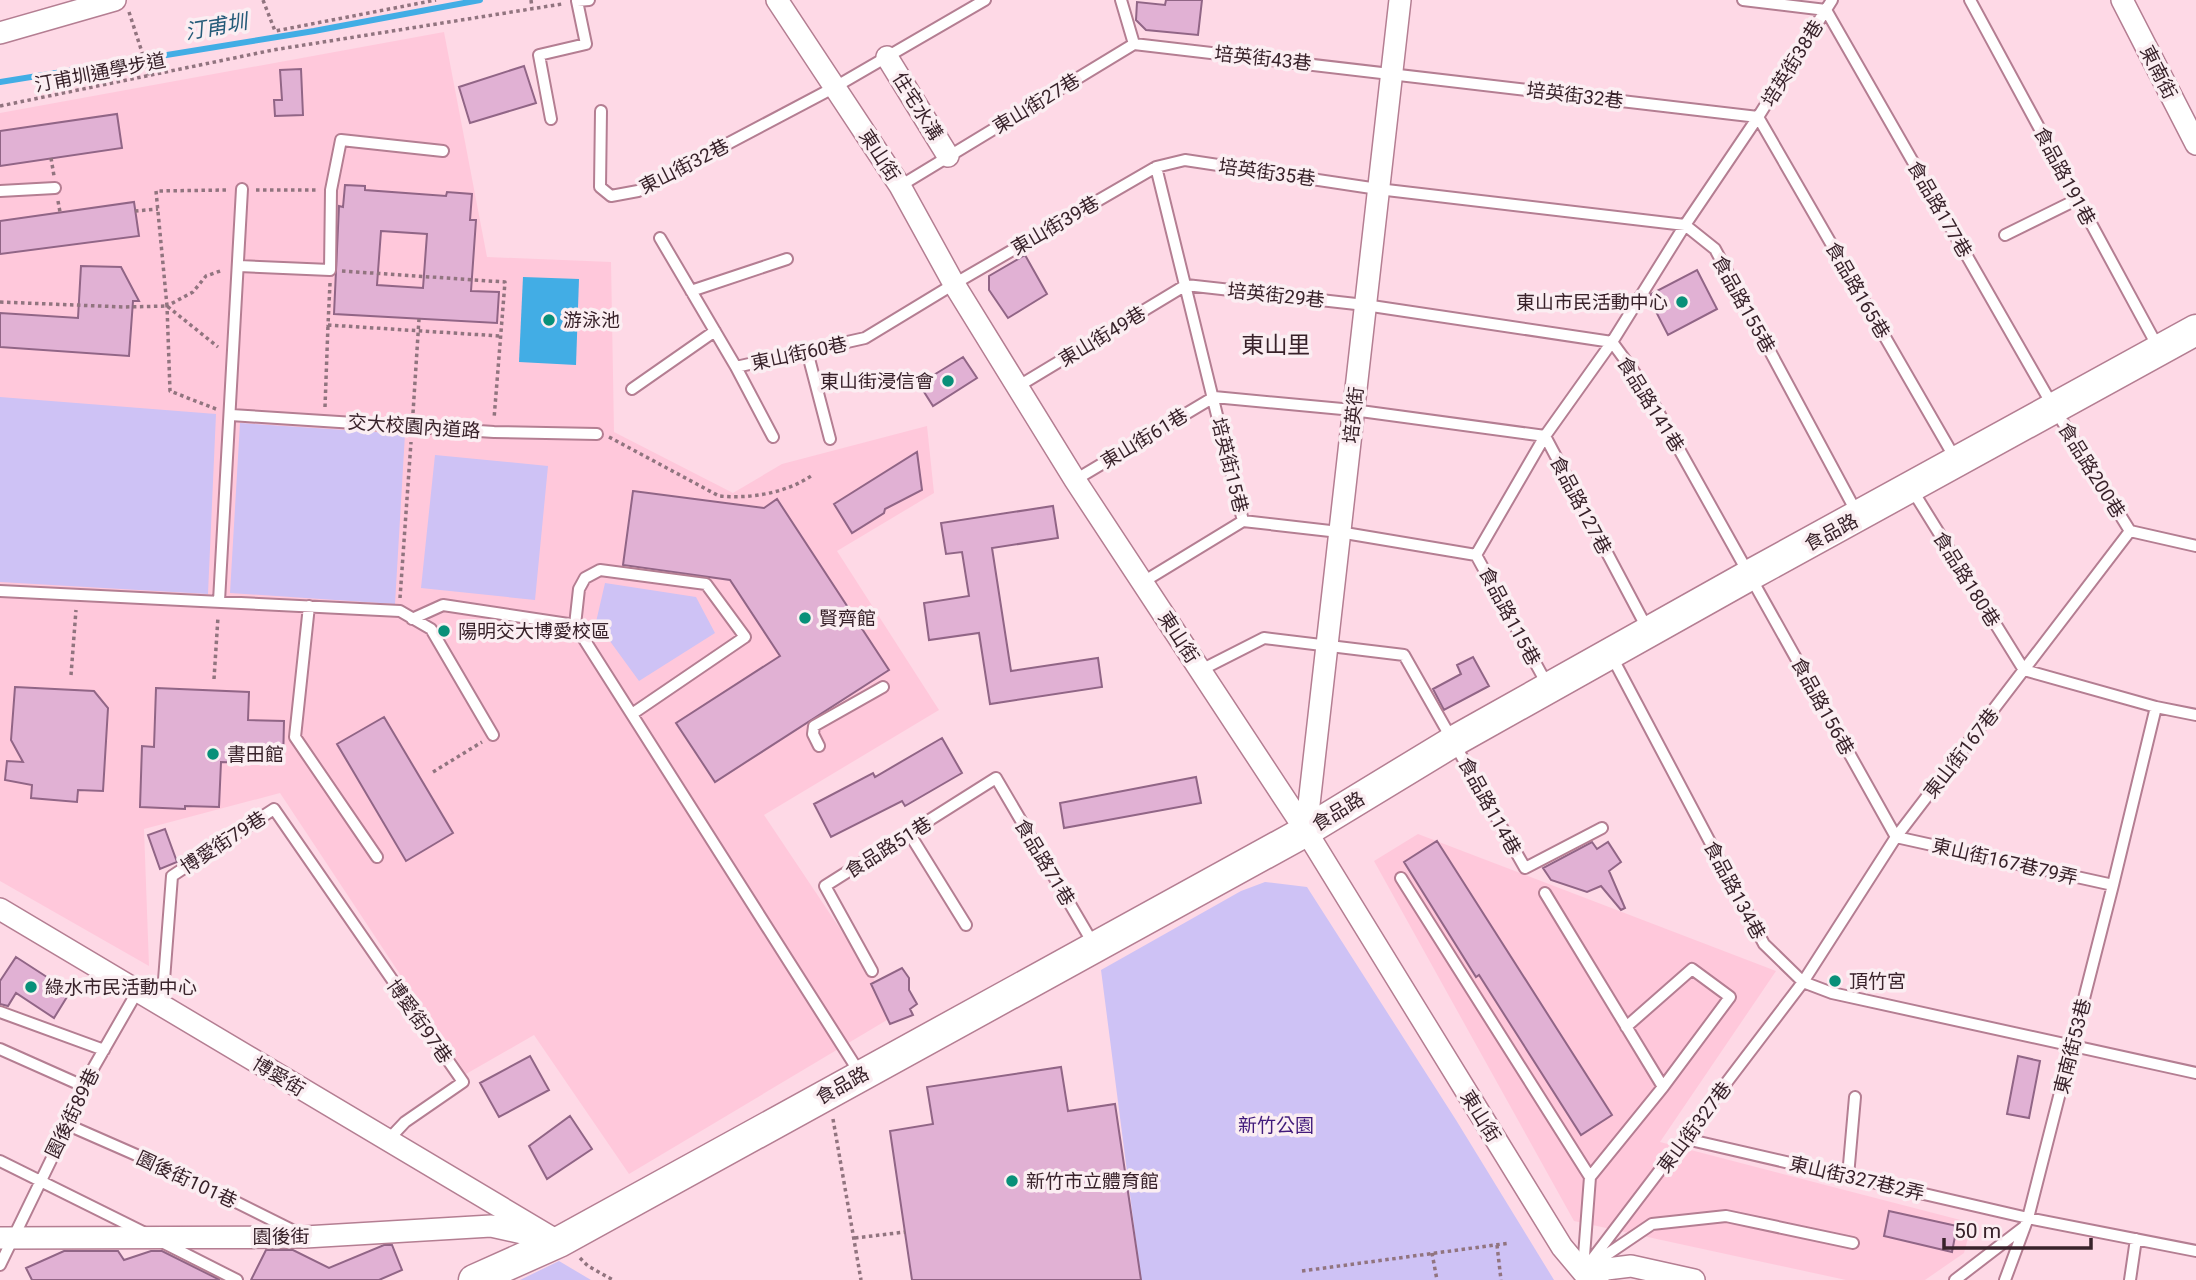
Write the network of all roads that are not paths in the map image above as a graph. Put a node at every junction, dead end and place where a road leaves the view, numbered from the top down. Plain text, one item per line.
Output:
1 (777, 0) edge
2 (985, 0) edge
3 (1121, 0) edge
4 (1400, 0) edge
5 (1742, 0) edge
6 (1970, 0) edge
7 (2122, 0) edge
8 (583, 1) edge
9 (1829, 5) edge
10 (122, 6) edge
11 (0, 33) edge
12 (1134, 44) junction
13 (887, 57) junction
14 (1391, 72) junction
15 (835, 86) junction
16 (601, 111) dead end
17 (1758, 117) junction
18 (551, 119) dead end
19 (2196, 144) edge
20 (443, 152) dead end
21 (948, 156) junction
22 (1156, 167) junction
23 (900, 186) junction
24 (55, 188) dead end
25 (242, 189) dead end
26 (1378, 189) junction
27 (0, 191) edge
28 (2078, 199) junction
29 (1685, 225) junction
30 (2005, 235) dead end
31 (660, 238) dead end
32 (787, 258) dead end
33 (239, 266) junction
34 (954, 284) junction
35 (1186, 285) junction
36 (691, 290) junction
37 (1365, 305) junction
38 (2196, 330) edge
39 (715, 331) junction
40 (1612, 342) junction
41 (807, 351) junction
42 (2160, 351) junction
43 (736, 367) junction
44 (1017, 387) junction
45 (632, 389) dead end
46 (1214, 397) junction
47 (2054, 408) junction
48 (1353, 410) junction
49 (231, 415) junction
50 (597, 434) road end
51 (1545, 436) junction
52 (773, 437) dead end
53 (830, 439) dead end
54 (1958, 463) junction
55 (1075, 480) junction
56 (1911, 488) junction
57 (1859, 517) junction
58 (1243, 521) junction
59 (2130, 531) junction
60 (1339, 532) junction
61 (2196, 546) edge
62 (1476, 555) junction
63 (1750, 575) junction
64 (1143, 582) junction
65 (0, 591) edge
66 (219, 601) junction
67 (309, 606) junction
68 (412, 619) junction
69 (575, 625) junction
70 (1650, 632) junction
71 (1326, 645) junction
72 (1611, 655) junction
73 (1201, 670) junction
74 (2024, 670) junction
75 (883, 687) dead end
76 (1549, 688) junction
77 (2156, 707) junction
78 (632, 714) junction
79 (2196, 715) edge
80 (493, 735) road end
81 (1454, 741) junction
82 (819, 746) dead end
83 (996, 778) joint
84 (1602, 828) dead end
85 (1306, 831) junction
86 (909, 833) junction
87 (1896, 837) junction
88 (377, 857) dead end
89 (1401, 878) dead end
90 (2113, 885) junction
91 (1545, 894) dead end
92 (0, 909) edge
93 (966, 925) dead end
94 (1094, 946) junction
95 (372, 952) joint
96 (872, 971) dead end
97 (1803, 982) junction
98 (137, 992) junction
99 (162, 1006) junction
100 (0, 1012) edge
101 (1626, 1027) junction
102 (2071, 1047) junction
103 (0, 1049) edge
104 (104, 1050) junction
105 (2196, 1073) edge
106 (861, 1075) junction
107 (83, 1086) junction
108 (1663, 1087) junction
109 (1855, 1097) dead end
110 (68, 1125) junction
111 (1686, 1139) junction
112 (387, 1140) junction
113 (0, 1161) edge
114 (1590, 1177) junction
115 (1848, 1177) junction
116 (40, 1180) junction
117 (2026, 1223) junction
118 (150, 1236) junction
119 (305, 1237) junction
120 (7, 1238) edge
121 (2136, 1239) junction
122 (559, 1241) junction
123 (1853, 1243) dead end
124 (2196, 1251) edge
125 (0, 1265) edge
126 (1590, 1276) edge
127 (237, 1280) edge
128 (474, 1280) edge
129 (1694, 1280) edge
130 (1955, 1280) edge
131 (2005, 1280) edge
132 (2130, 1280) edge

1 - 15 street, 東山街
2 - 13 lane
3 - 12 lane
4 - 14 street, 培英街
5 - 9 lane, 培英街38巷
6 - 28 lane, 食品路191巷
7 - 19 street, 東南街
8 - 18 lane
9 - 17 lane, 培英街38巷
9 - 47 lane, 食品路177巷
10 - 11 street
12 - 14 lane, 培英街43巷
12 - 21 lane, 東山街27巷
13 - 15 lane
13 - 21 street, 住宅水溝
14 - 17 lane, 培英街32巷
14 - 26 street, 培英街
15 - 16 lane, 東山街32巷
15 - 23 street, 東山街
17 - 29 lane, 培英街38巷
17 - 54 lane, 食品路165巷
20 - 33 lane
21 - 23 lane, 東山街27巷
22 - 26 lane, 培英街35巷
22 - 34 lane, 東山街39巷
22 - 35 lane, 培英街15巷
23 - 34 street, 東山街
24 - 27 lane
25 - 33 lane
26 - 29 lane
26 - 37 street, 培英街
28 - 30 lane
28 - 42 lane, 食品路191巷
29 - 40 lane, 培英街38巷
29 - 57 lane, 食品路155巷
31 - 36 lane, 東山街60巷
32 - 36 lane
33 - 49 lane
34 - 41 lane, 東山街60巷
34 - 44 street, 東山街
35 - 37 lane, 培英街29巷
35 - 44 lane, 東山街49巷
35 - 46 lane, 培英街15巷
36 - 39 lane, 東山街60巷
37 - 40 lane, 食品路141巷
37 - 48 street, 培英街
38 - 42 street, 食品路
39 - 43 lane, 東山街60巷
39 - 45 lane
40 - 51 lane, 培英街38巷
40 - 63 lane, 食品路141巷
41 - 43 lane, 東山街60巷
41 - 53 lane
42 - 47 street, 食品路
43 - 52 lane
44 - 55 street, 東山街
46 - 48 lane, 食品路127巷
46 - 55 lane, 東山街61巷
46 - 58 lane, 培英街15巷
47 - 54 street, 食品路
47 - 59 lane, 食品路200巷
48 - 51 lane, 食品路127巷
48 - 60 street, 培英街
49 - 50 lane, 交大校園內道路
49 - 66 lane
51 - 62 lane, 培英街38巷
51 - 70 lane, 食品路127巷
54 - 56 street, 食品路
55 - 64 street, 東山街
56 - 57 street, 食品路
56 - 74 lane, 食品路180巷
57 - 63 street, 食品路
58 - 60 lane, 培英街15巷
58 - 64 lane
59 - 61 lane
59 - 74 lane, 東山街167巷
60 - 62 lane, 食品路115巷
60 - 71 street, 培英街
62 - 76 lane, 食品路115巷
63 - 70 street, 食品路
63 - 87 lane, 食品路156巷
64 - 73 street, 東山街
65 - 66 lane
66 - 67 lane
67 - 68 lane
67 - 88 lane
68 - 69 lane
68 - 80 lane
69 - 78 lane
69 - 78 lane
70 - 72 street, 食品路
71 - 73 lane
71 - 81 lane
71 - 85 street, 培英街
72 - 76 street, 食品路
72 - 97 lane, 食品路134巷
73 - 85 street, 東山街
74 - 77 lane
74 - 87 lane, 東山街167巷
75 - 82 lane
76 - 81 street, 食品路
77 - 79 lane
77 - 90 lane, 東南街53巷
78 - 106 lane
81 - 84 lane, 食品路114巷
81 - 85 street, 食品路
83 - 86 lane, 食品路51巷
83 - 94 lane, 食品路71巷
85 - 94 street, 食品路
85 - 126 street, 東山街
86 - 93 lane
86 - 96 lane, 食品路51巷
87 - 90 lane, 東山街167巷79弄
87 - 97 lane, 東山街167巷
89 - 114 lane
90 - 102 lane, 東南街53巷
91 - 101 lane
92 - 98 street, 博愛街
94 - 106 street, 食品路
95 - 99 lane, 博愛街79巷
95 - 112 lane, 博愛街97巷
97 - 102 lane, 食品路134巷
97 - 111 lane, 東山街327巷
98 - 99 street, 博愛街
98 - 104 lane, 園後街89巷
99 - 112 street, 博愛街
100 - 104 lane
101 - 108 lane
101 - 108 lane
102 - 105 lane, 食品路134巷
102 - 117 lane, 東南街53巷
103 - 107 lane
104 - 107 lane, 園後街89巷
106 - 122 street, 食品路
107 - 110 lane, 園後街89巷
108 - 114 lane
109 - 115 lane
110 - 116 lane, 園後街89巷
110 - 119 lane, 園後街101巷
111 - 115 lane, 東山街327巷2弄
111 - 126 lane, 東山街327巷
112 - 122 street, 博愛街
113 - 116 lane
114 - 126 lane
115 - 117 lane, 東山街327巷2弄
116 - 118 lane
116 - 120 lane, 園後街89巷
117 - 121 lane
117 - 130 lane
117 - 131 lane, 東南街53巷
118 - 119 street, 園後街
118 - 120 street, 園後街
118 - 127 lane
119 - 122 street, 園後街
120 - 125 lane, 園後街89巷
121 - 124 lane
121 - 132 lane
122 - 128 street, 食品路
123 - 126 lane
126 - 129 street

